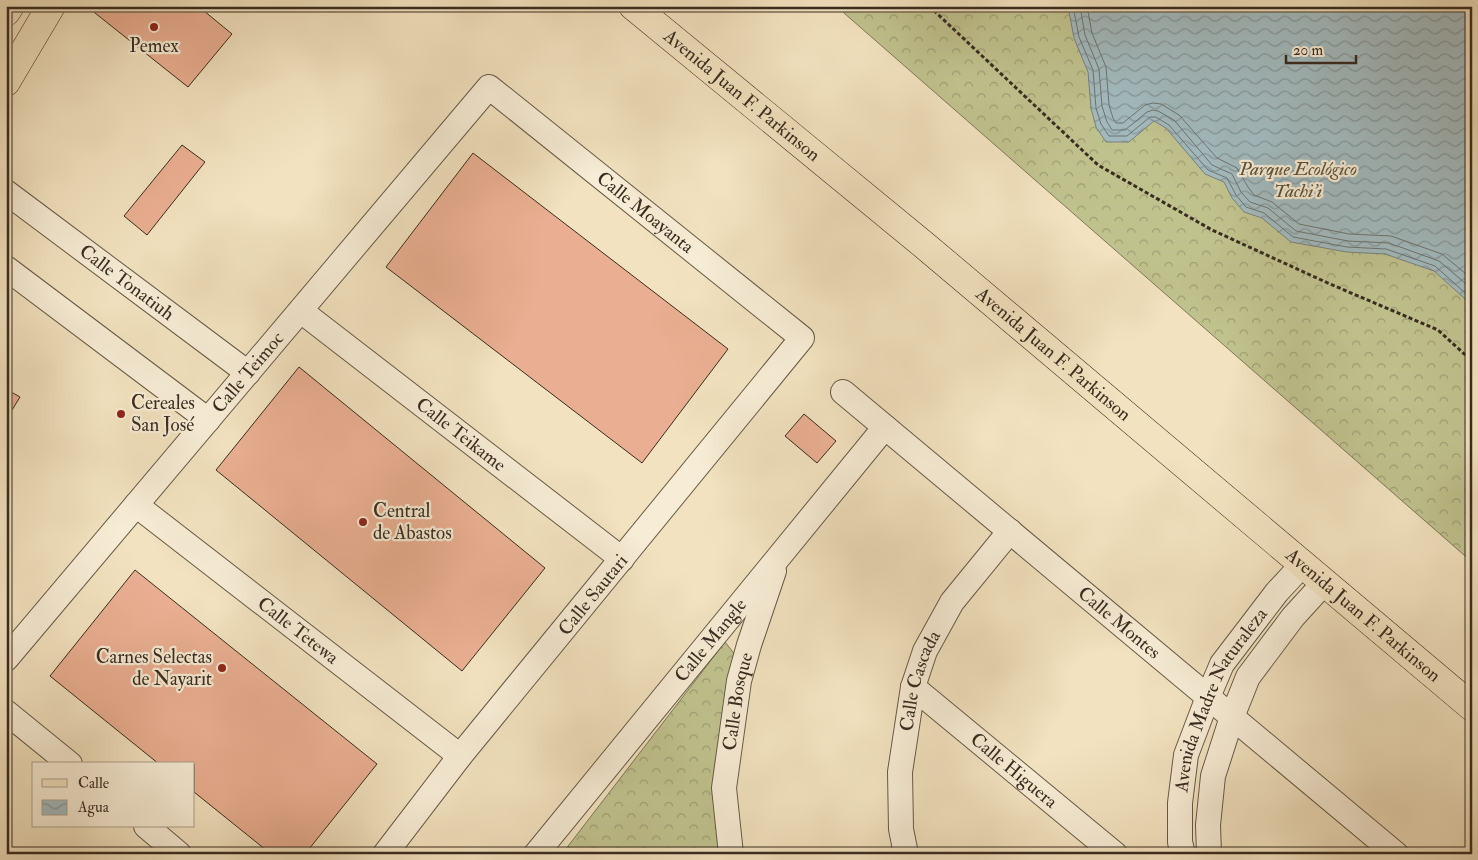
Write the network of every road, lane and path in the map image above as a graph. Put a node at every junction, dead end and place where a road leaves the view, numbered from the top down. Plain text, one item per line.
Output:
1 (10, 6) edge
2 (51, 6) edge
3 (632, 6) edge
4 (929, 6) edge
5 (6, 12) edge
6 (6, 82) edge
7 (489, 87) joint
8 (6, 192) edge
9 (6, 268) edge
10 (301, 311) junction
11 (802, 338) joint
12 (1472, 361) edge
13 (248, 373) junction
14 (843, 392) dead end
15 (208, 420) junction
16 (885, 427) junction
17 (136, 505) junction
18 (1010, 532) junction
19 (780, 556) junction
20 (622, 559) junction
21 (1303, 564) junction
22 (1324, 583) junction
23 (6, 659) edge
24 (913, 687) junction
25 (1208, 697) junction
26 (1472, 707) edge
27 (6, 712) edge
28 (1232, 717) junction
29 (460, 756) junction
30 (68, 762) edge
31 (148, 828) edge
32 (179, 854) edge
33 (385, 854) edge
34 (536, 854) edge
35 (731, 854) edge
36 (906, 854) edge
37 (1115, 854) edge
38 (1182, 854) edge
39 (1210, 854) edge
40 (1396, 854) edge

1 - 5 main road
2 - 6 main road
3 - 21 main road, Avenida Juan F. Parkinson
4 - 12 path
7 - 10 street, Calle Teimoc
7 - 11 street, Calle Moayanta
8 - 13 street, Calle Tonatiuh
9 - 15 street
10 - 13 street, Calle Teimoc
10 - 20 street, Calle Teikame
11 - 20 street, Calle Sautari
13 - 15 street, Calle Teimoc
14 - 16 street, Calle Montes
15 - 17 street, Calle Teimoc
16 - 18 street, Calle Montes
16 - 19 street, Calle Mangle
17 - 23 street, Calle Teimoc
17 - 29 street, Calle Tetewa
18 - 24 street, Calle Cascada
18 - 25 street, Calle Montes
19 - 34 street, Calle Mangle
19 - 35 street, Calle Bosque
20 - 29 street, Calle Sautari
21 - 22 main road, Avenida Juan F. Parkinson
21 - 25 street, Avenida Madre Naturaleza
22 - 26 main road, Avenida Juan F. Parkinson
22 - 28 street, Avenida Madre Naturaleza
24 - 36 street, Calle Cascada
24 - 37 street, Calle Higuera
25 - 28 street, Calle Montes
25 - 38 street, Avenida Madre Naturaleza
27 - 30 street
28 - 39 street, Avenida Madre Naturaleza
28 - 40 street, Calle Montes
29 - 33 street, Calle Sautari
31 - 32 street

